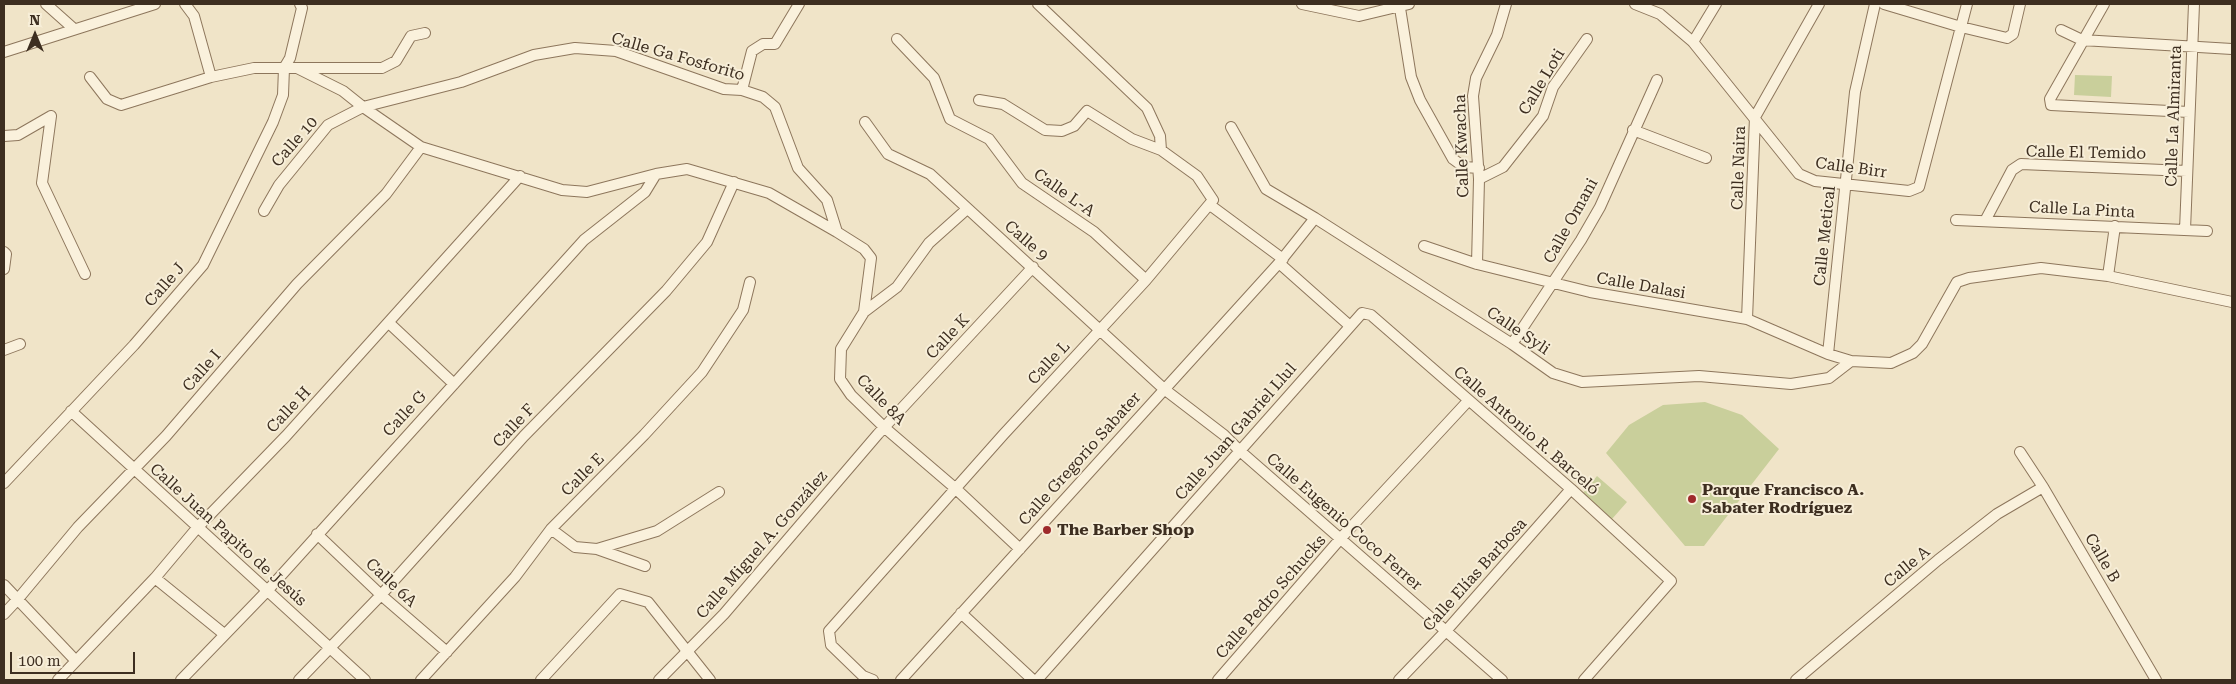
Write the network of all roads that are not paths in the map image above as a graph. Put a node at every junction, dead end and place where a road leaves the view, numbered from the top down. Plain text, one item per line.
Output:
1 (46, 4) edge
2 (154, 4) edge
3 (185, 4) edge
4 (300, 4) edge
5 (798, 4) edge
6 (1038, 4) edge
7 (1302, 4) edge
8 (1506, 4) edge
9 (1635, 4) edge
10 (1716, 4) edge
11 (1818, 4) edge
12 (1875, 4) edge
13 (1884, 4) edge
14 (1967, 4) edge
15 (2020, 4) edge
16 (2104, 4) edge
17 (2194, 4) edge
18 (1405, 6) edge
19 (1660, 9) edge
20 (1961, 27) junction
21 (74, 29) junction
22 (2061, 30) dead end
23 (425, 33) dead end
24 (1587, 38) dead end
25 (897, 39) dead end
26 (2082, 40) junction
27 (1694, 42) junction
28 (2192, 47) junction
29 (2232, 49) edge
30 (4, 52) edge
31 (284, 68) junction
32 (297, 68) junction
33 (90, 77) dead end
34 (211, 77) junction
35 (1658, 80) dead end
36 (742, 90) junction
37 (979, 100) dead end
38 (363, 107) junction
39 (2189, 112) junction
40 (1755, 116) junction
41 (865, 122) dead end
42 (1230, 127) dead end
43 (1633, 130) junction
44 (4, 136) edge
45 (421, 147) junction
46 (1161, 150) junction
47 (1706, 158) dead end
48 (2187, 171) junction
49 (656, 174) junction
50 (1479, 174) junction
51 (520, 176) junction
52 (734, 182) junction
53 (1845, 184) junction
54 (1210, 205) junction
55 (967, 209) junction
56 (264, 211) dead end
57 (1315, 218) junction
58 (1956, 220) dead end
59 (1985, 221) junction
60 (2115, 226) junction
61 (2185, 230) junction
62 (2208, 231) dead end
63 (837, 232) junction
64 (1424, 246) dead end
65 (4, 252) edge
66 (1281, 261) junction
67 (1477, 264) junction
68 (1033, 267) junction
69 (4, 269) edge
70 (85, 274) dead end
71 (2108, 276) junction
72 (1146, 280) junction
73 (750, 282) dead end
74 (1554, 282) junction
75 (2232, 302) edge
76 (864, 312) junction
77 (1359, 317) joint
78 (1747, 319) junction
79 (389, 323) junction
80 (1350, 326) junction
81 (1099, 331) junction
82 (1512, 344) junction
83 (1828, 354) junction
84 (1851, 361) junction
85 (454, 384) junction
86 (1164, 389) junction
87 (1468, 401) junction
88 (71, 411) junction
89 (884, 428) junction
90 (1240, 451) junction
91 (2020, 452) dead end
92 (133, 469) junction
93 (4, 483) edge
94 (2043, 487) junction
95 (955, 488) junction
96 (1571, 489) junction
97 (719, 492) dead end
98 (197, 528) junction
99 (551, 529) junction
100 (317, 534) junction
101 (1341, 538) junction
102 (597, 549) junction
103 (1020, 549) junction
104 (644, 566) dead end
105 (155, 578) junction
106 (4, 585) edge
107 (268, 590) junction
108 (381, 595) junction
109 (18, 599) junction
110 (961, 613) junction
111 (4, 614) edge
112 (1446, 631) junction
113 (224, 634) junction
114 (329, 649) junction
115 (686, 651) junction
116 (446, 652) junction
117 (76, 661) junction
118 (58, 680) edge
119 (181, 680) edge
120 (299, 680) edge
121 (365, 680) edge
122 (421, 680) edge
123 (541, 680) edge
124 (659, 680) edge
125 (710, 680) edge
126 (873, 680) edge
127 (901, 680) edge
128 (1034, 680) edge
129 (1037, 680) edge
130 (1218, 680) edge
131 (1400, 680) edge
132 (1502, 680) edge
133 (1584, 680) edge
134 (1796, 680) edge
135 (2156, 680) edge

1 - 21 street
2 - 21 street
3 - 34 street
4 - 31 street, Calle J
5 - 36 street
6 - 46 street
7 - 18 street
8 - 50 street, Calle Kwacha
9 - 19 street, Calle Birr
10 - 27 street
11 - 40 street, Calle Naira
12 - 53 street, Calle Metical
13 - 20 street
14 - 20 street, Calle Birr
15 - 20 street
16 - 26 street
17 - 28 street, Calle La Almiranta
18 - 50 street
19 - 27 street, Calle Birr
20 - 53 street, Calle Birr
21 - 30 street
22 - 26 street
23 - 32 street
24 - 50 street, Calle Loti
25 - 72 street, Calle L-A
26 - 28 street
26 - 39 street
27 - 40 street, Calle Birr
28 - 29 street
28 - 39 street, Calle La Almiranta
31 - 32 street
31 - 34 street
31 - 88 street, Calle J
32 - 38 street
33 - 34 street
35 - 43 street, Calle Omani
36 - 38 street, Calle Ga Fosforito
36 - 63 street, Calle Ga Fosforito
37 - 46 street
38 - 45 street
38 - 56 street, Calle 10
39 - 48 street, Calle La Almiranta
40 - 53 street, Calle Birr
40 - 78 street, Calle Naira
41 - 55 street, Calle 9
42 - 57 street, Calle Syli
43 - 47 street
43 - 74 street, Calle Omani
44 - 70 street
45 - 51 street
45 - 92 street, Calle I
46 - 54 street
48 - 59 street, Calle El Temido
48 - 61 street, Calle La Almiranta
49 - 51 street
49 - 52 street
49 - 85 street, Calle G
50 - 67 street, Calle Kwacha
51 - 79 street, Calle H
52 - 63 street
52 - 108 street, Calle F
53 - 83 street, Calle Metical
54 - 66 street
54 - 72 street, Calle L
55 - 68 street, Calle 9
55 - 76 street, Calle 8A
57 - 66 street, Calle Gregorio Sabater
57 - 82 street, Calle Syli
58 - 59 street, Calle La Pinta
59 - 60 street, Calle La Pinta
60 - 61 street, Calle La Pinta
60 - 71 street
61 - 62 street, Calle La Pinta
63 - 76 street
64 - 67 street, Calle Dalasi
65 - 69 street
66 - 80 street
66 - 86 street, Calle Gregorio Sabater
67 - 74 street, Calle Dalasi
68 - 81 street, Calle 9
68 - 89 street, Calle K
71 - 75 street, Calle Dalasi
71 - 84 street, Calle Dalasi
72 - 81 street, Calle L
73 - 99 street, Calle E
74 - 78 street, Calle Dalasi
74 - 82 street, Calle Omani
76 - 89 street, Calle 8A
77 - 80 street, Calle Juan Gabriel Llul
77 - 87 street, Calle Antonio R. Barceló
78 - 83 street, Calle Dalasi
79 - 85 street
79 - 98 street, Calle H
80 - 90 street, Calle Juan Gabriel Llul
81 - 86 street, Calle 9
81 - 95 street, Calle L
82 - 84 street, Calle Syli
83 - 84 street, Calle Dalasi
85 - 100 street, Calle G
86 - 90 street, Calle Eugenio Coco Ferrer
86 - 103 street, Calle Gregorio Sabater
87 - 96 street, Calle Antonio R. Barceló
87 - 101 street, Calle Pedro Schucks
88 - 92 street, Calle Juan Papito de Jesús
88 - 93 street, Calle J
89 - 95 street, Calle 8A
89 - 115 street, Calle Miguel A. González
90 - 101 street, Calle Eugenio Coco Ferrer
90 - 129 street, Calle Juan Gabriel Llul
91 - 94 street, Calle B
92 - 98 street, Calle Juan Papito de Jesús
92 - 109 street, Calle I
94 - 134 street, Calle A
94 - 135 street, Calle B
95 - 103 street, Calle 8A
95 - 126 street, Calle L
96 - 112 street, Calle Elías Barbosa
96 - 133 street, Calle Antonio R. Barceló
97 - 102 street
98 - 105 street, Calle H
98 - 107 street, Calle Juan Papito de Jesús
99 - 102 street
99 - 116 street, Calle E
100 - 107 street, Calle G
100 - 108 street, Calle 6A
101 - 112 street, Calle Eugenio Coco Ferrer
101 - 130 street, Calle Pedro Schucks
102 - 104 street
103 - 110 street, Calle Gregorio Sabater
105 - 113 street
105 - 117 street, Calle H
106 - 109 street
107 - 113 street, Calle G
107 - 114 street, Calle Juan Papito de Jesús
108 - 114 street, Calle F
108 - 116 street, Calle 6A
109 - 111 street, Calle I
109 - 117 street
110 - 127 street, Calle Gregorio Sabater
110 - 128 street
112 - 131 street, Calle Elías Barbosa
112 - 132 street, Calle Eugenio Coco Ferrer
113 - 119 street, Calle G
114 - 120 street, Calle F
114 - 121 street, Calle Juan Papito de Jesús
115 - 123 street
115 - 124 street, Calle Miguel A. González
115 - 125 street
116 - 122 street, Calle E
117 - 118 street, Calle H

